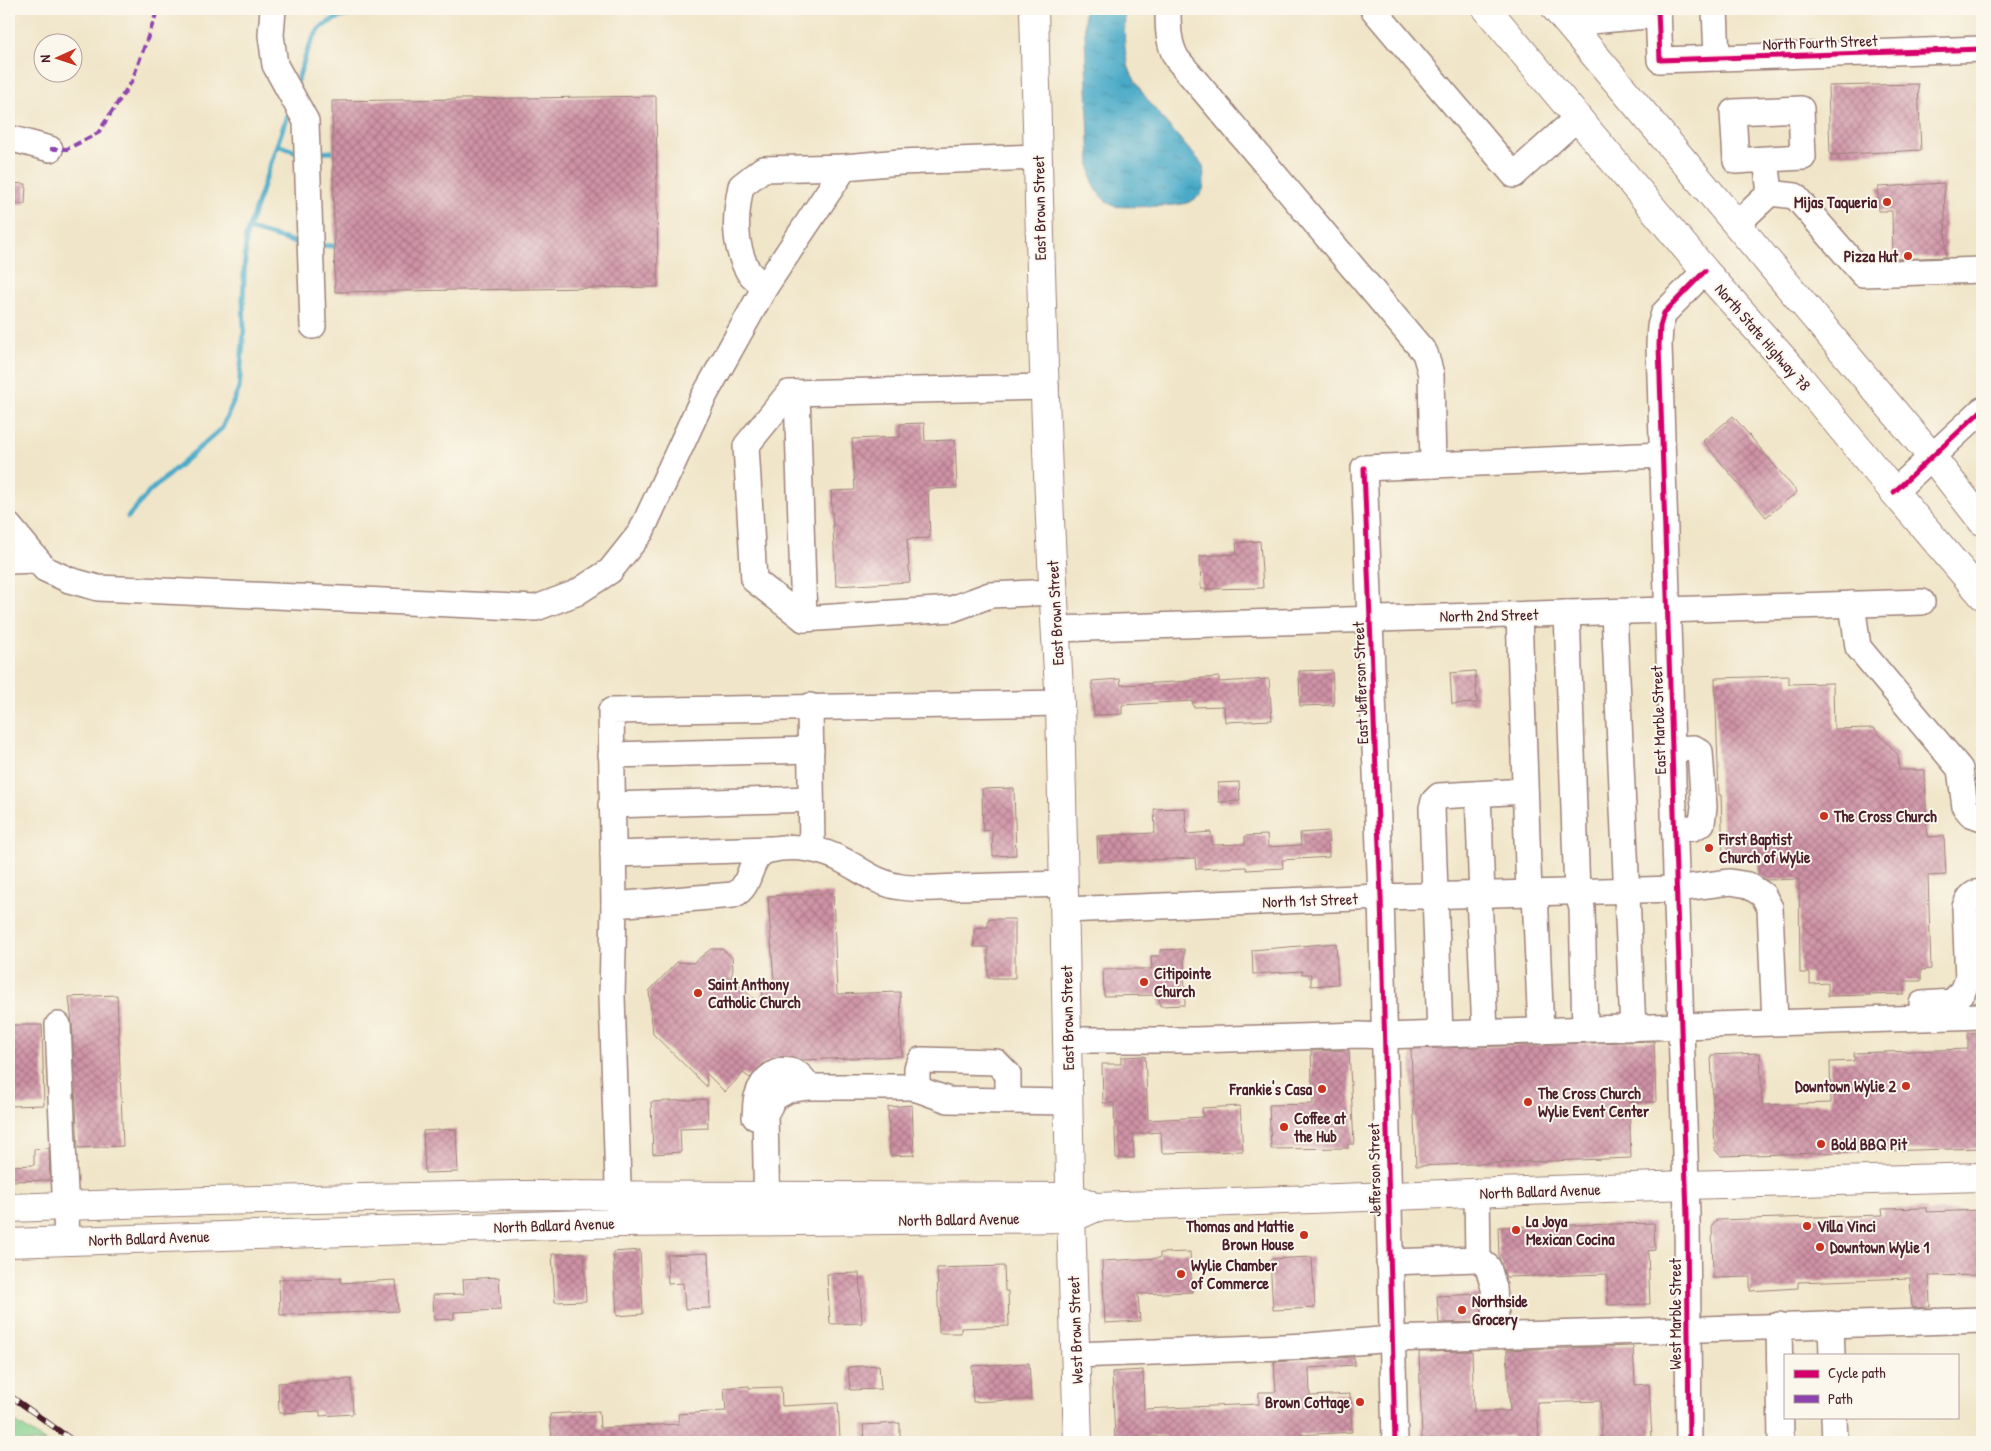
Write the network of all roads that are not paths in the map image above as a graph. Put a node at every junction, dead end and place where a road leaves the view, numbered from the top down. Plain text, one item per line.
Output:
1 (273, 9) edge
2 (1034, 9) edge
3 (1168, 9) edge
4 (1373, 9) edge
5 (1487, 9) edge
6 (1715, 9) edge
7 (1658, 12) edge
8 (1562, 16) edge
9 (1982, 49) edge
10 (1717, 58) junction
11 (1578, 117) junction
12 (9, 138) edge
13 (50, 149) dead end
14 (1038, 157) junction
15 (1766, 159) dead end
16 (845, 167) junction
17 (1770, 193) junction
18 (1737, 224) junction
19 (1982, 270) edge
20 (1705, 271) junction
21 (765, 287) junction
22 (313, 326) dead end
23 (1046, 386) junction
24 (797, 393) junction
25 (1982, 410) edge
26 (1662, 456) junction
27 (1932, 457) junction
28 (1434, 465) junction
29 (1894, 492) junction
30 (1982, 522) edge
31 (9, 526) edge
32 (37, 560) junction
33 (9, 561) edge
34 (1054, 592) junction
35 (1982, 595) edge
36 (1922, 602) dead end
37 (1852, 604) junction
38 (1667, 611) junction
39 (1614, 612) junction
40 (1567, 613) junction
41 (1519, 615) junction
42 (1370, 618) junction
43 (804, 619) junction
44 (1056, 629) junction
45 (1060, 703) junction
46 (810, 706) junction
47 (811, 750) junction
48 (611, 755) junction
49 (1525, 791) junction
50 (1478, 794) junction
51 (810, 799) junction
52 (611, 805) junction
53 (1982, 818) edge
54 (812, 849) junction
55 (773, 850) junction
56 (613, 854) junction
57 (1676, 889) junction
58 (1626, 890) junction
59 (1578, 892) junction
60 (1982, 892) edge
61 (1532, 893) junction
62 (1480, 895) junction
63 (1435, 896) junction
64 (1064, 897) junction
65 (1381, 897) junction
66 (614, 905) junction
67 (1975, 979) edge
68 (1982, 1016) edge
69 (1922, 1018) junction
70 (1775, 1022) junction
71 (58, 1026) dead end
72 (1681, 1026) junction
73 (1633, 1028) junction
74 (1585, 1029) junction
75 (1541, 1030) junction
76 (1485, 1032) junction
77 (1440, 1034) junction
78 (1384, 1036) junction
79 (1067, 1040) junction
80 (918, 1089) junction
81 (1008, 1101) junction
82 (1068, 1102) junction
83 (1982, 1177) edge
84 (1686, 1185) junction
85 (1477, 1193) junction
86 (618, 1195) junction
87 (1387, 1197) junction
88 (66, 1205) junction
89 (1071, 1207) junction
90 (9, 1208) edge
91 (757, 1209) junction
92 (620, 1223) junction
93 (67, 1240) junction
94 (9, 1243) edge
95 (1478, 1258) junction
96 (1389, 1262) junction
97 (1982, 1320) edge
98 (1831, 1324) junction
99 (1779, 1326) junction
100 (1687, 1328) junction
101 (1497, 1335) junction
102 (1392, 1339) junction
103 (1832, 1354) edge
104 (1076, 1355) junction
105 (1834, 1418) edge
106 (1078, 1442) edge
107 (1395, 1442) edge
108 (1689, 1442) edge
109 (1782, 1442) edge
110 (1835, 1442) edge

1 - 22 street
2 - 14 main road, East Brown Street
3 - 28 street
4 - 11 street
5 - 11 main road, North State Highway 78
6 - 10 street
7 - 8 street
7 - 10 street, North Fourth Street
8 - 18 main road
9 - 10 street, North Fourth Street
11 - 20 main road, North State Highway 78
12 - 13 street
14 - 16 street
14 - 23 main road, East Brown Street
15 - 17 street
16 - 21 street
16 - 21 street
17 - 18 street
17 - 19 street
18 - 27 main road
20 - 26 street, East Marble Street
20 - 29 main road, North State Highway 78
21 - 32 street
23 - 24 street
23 - 34 main road, East Brown Street
24 - 43 street
24 - 43 street
25 - 27 street
26 - 28 street
26 - 38 street, East Marble Street
27 - 29 street
27 - 30 main road
28 - 42 street, East Jefferson Street
29 - 35 main road, North State Highway 78
31 - 32 street
32 - 33 street
34 - 43 street
34 - 44 main road, East Brown Street
36 - 37 street, North 2nd Street
37 - 38 street, North 2nd Street
37 - 53 street
38 - 39 street, North 2nd Street
38 - 57 street, East Marble Street
39 - 40 street, North 2nd Street
39 - 58 street
40 - 41 street, North 2nd Street
40 - 59 street
41 - 42 street, North 2nd Street
41 - 49 street
42 - 44 street, North 2nd Street
42 - 65 street, East Jefferson Street
44 - 45 main road, East Brown Street
45 - 46 street
45 - 64 main road, East Brown Street
46 - 47 street
46 - 48 street
47 - 48 street
47 - 51 street
48 - 52 street
49 - 50 street
49 - 61 street
50 - 62 street
50 - 63 street
51 - 52 street
51 - 54 street
52 - 56 street
54 - 55 street
54 - 64 street, North 1st Street
55 - 56 street
55 - 66 street
56 - 66 street
57 - 58 street, North 1st Street
57 - 70 street, North 1st Street
57 - 72 street, East Marble Street
58 - 59 street, North 1st Street
58 - 73 street
59 - 61 street, North 1st Street
59 - 74 street
60 - 67 street
61 - 62 street, North 1st Street
61 - 75 street
62 - 63 street, North 1st Street
62 - 76 street
63 - 65 street, North 1st Street
63 - 77 street
64 - 65 street, North 1st Street
64 - 79 main road, East Brown Street
65 - 78 street, Jefferson Street
66 - 86 street
67 - 69 street
68 - 69 street
69 - 70 street
70 - 72 street
71 - 88 street
72 - 73 street
72 - 84 street, East Marble Street
73 - 74 street
74 - 75 street
75 - 76 street
76 - 77 street
77 - 78 street
78 - 79 street
78 - 87 street, Jefferson Street
79 - 82 main road, East Brown Street
80 - 81 street
80 - 81 street
80 - 91 street
81 - 82 street
82 - 89 main road, East Brown Street
83 - 84 main road, North Ballard Avenue
84 - 85 main road, North Ballard Avenue
84 - 100 street, West Marble Street
85 - 87 main road, North Ballard Avenue
85 - 95 street
86 - 88 main road, North Ballard Avenue
86 - 91 main road, North Ballard Avenue
86 - 92 street
87 - 89 main road, North Ballard Avenue
87 - 96 street, Jefferson Street
88 - 90 main road, North Ballard Avenue
88 - 93 street
89 - 91 main road, North Ballard Avenue
89 - 104 main road, West Brown Street
91 - 92 main road, North Ballard Avenue
92 - 93 main road, North Ballard Avenue
93 - 94 main road, North Ballard Avenue
95 - 96 street
95 - 101 street
96 - 102 street, Jefferson Street
97 - 98 street
98 - 99 street
98 - 103 street
99 - 100 street
99 - 109 street
100 - 101 street
100 - 108 street, West Marble Street
101 - 102 street
102 - 104 street
102 - 107 street, Jefferson Street
104 - 106 main road, West Brown Street
105 - 110 street

